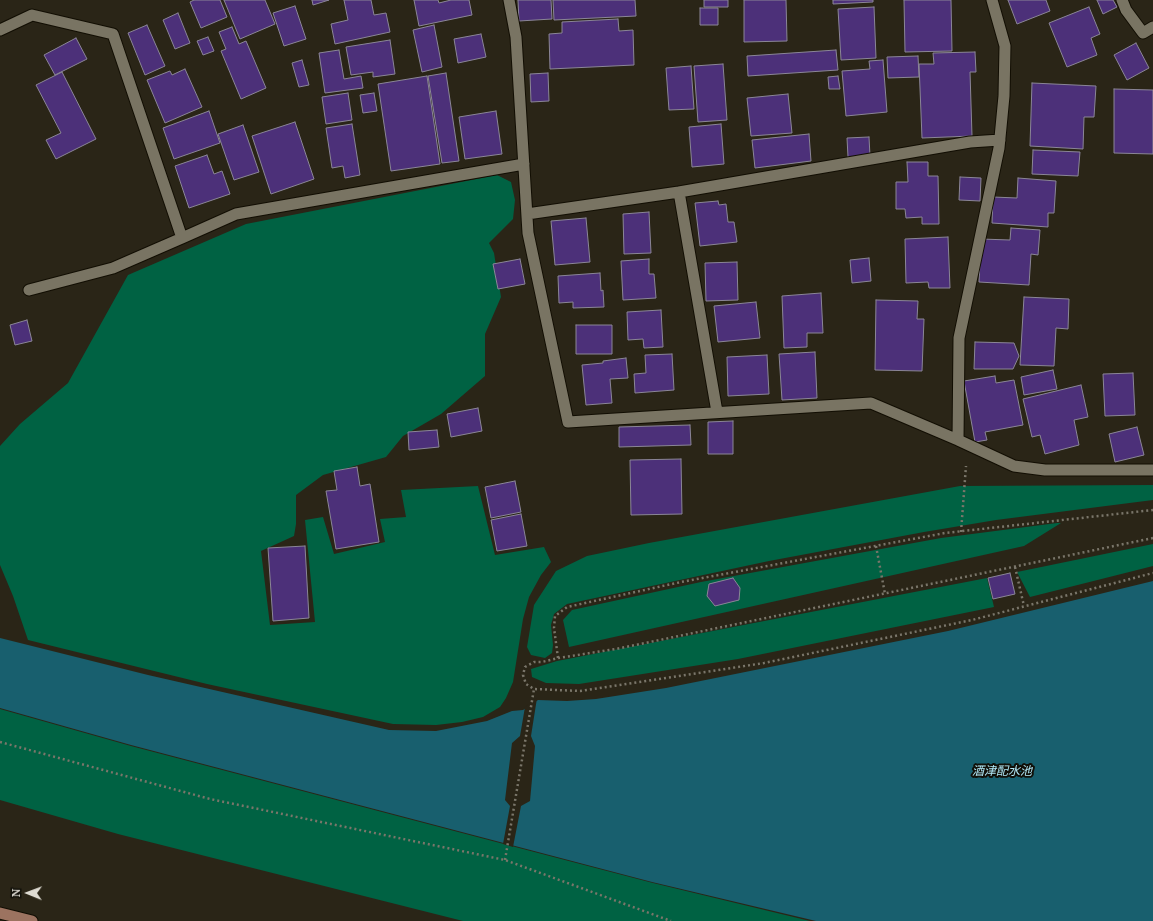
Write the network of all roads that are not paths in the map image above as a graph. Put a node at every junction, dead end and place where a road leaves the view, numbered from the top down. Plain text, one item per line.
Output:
1 (509, 0) edge
2 (992, 0) edge
3 (1122, 0) edge
4 (1153, 27) edge
5 (0, 30) edge
6 (1000, 140) junction
7 (524, 164) junction
8 (679, 192) junction
9 (526, 214) junction
10 (182, 238) junction
11 (29, 290) dead end
12 (717, 412) junction
13 (963, 442) junction
14 (1153, 470) edge
15 (0, 913) edge
16 (32, 921) edge

1 - 7 street
2 - 6 street
3 - 4 street
5 - 10 street
6 - 8 street
6 - 13 street
7 - 9 street
7 - 10 street
8 - 9 street
8 - 12 street
9 - 12 street
10 - 11 street
12 - 13 street
13 - 14 street
15 - 16 main road

